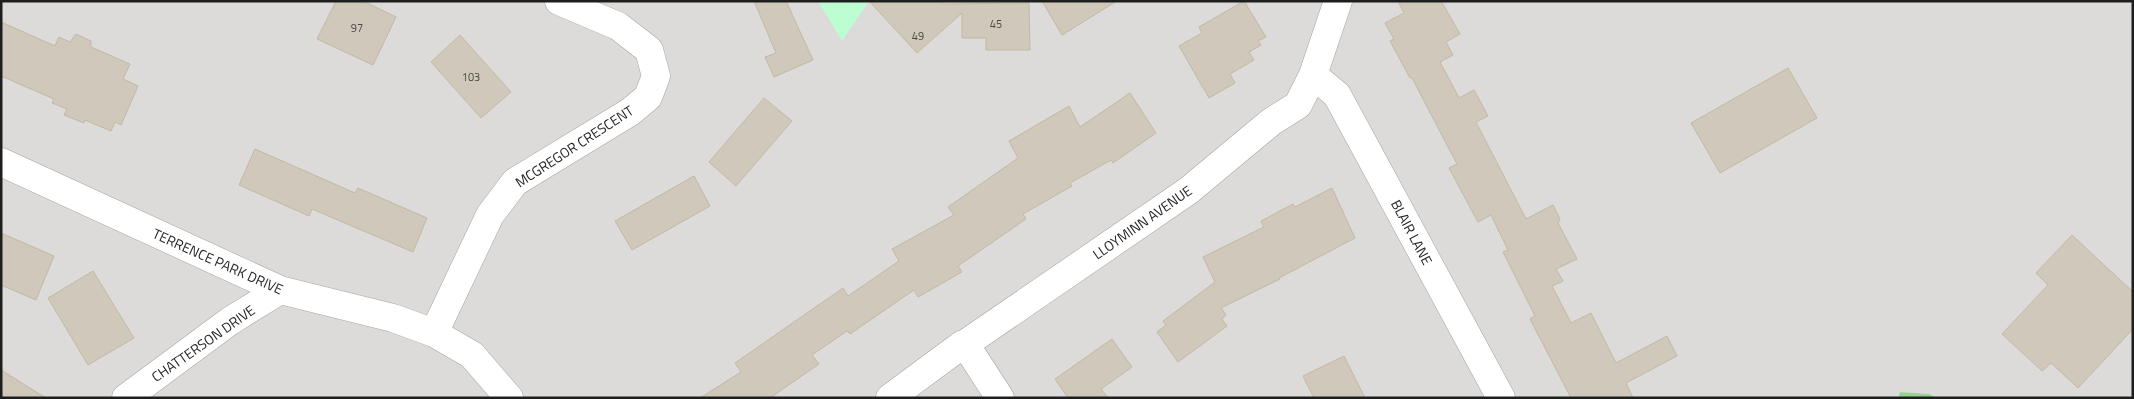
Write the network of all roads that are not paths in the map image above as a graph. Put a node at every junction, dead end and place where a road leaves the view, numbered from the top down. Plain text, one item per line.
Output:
1 (560, 1) edge
2 (1338, 1) edge
3 (1313, 75) junction
4 (1, 162) edge
5 (280, 290) junction
6 (434, 333) junction
7 (966, 344) junction
8 (126, 398) edge
9 (509, 398) edge
10 (890, 398) edge
11 (1000, 398) edge
12 (1501, 398) edge

1 - 6 street, MCGREGOR CRESCENT
2 - 3 street, LLOYMINN AVENUE
3 - 7 street, LLOYMINN AVENUE
3 - 12 street, BLAIR LANE
4 - 5 street, TERRENCE PARK DRIVE
5 - 6 street, TERRENCE PARK DRIVE
5 - 8 street, CHATTERSON DRIVE
6 - 9 street, TERRENCE PARK DRIVE
7 - 10 street, LLOYMINN AVENUE
7 - 11 street

